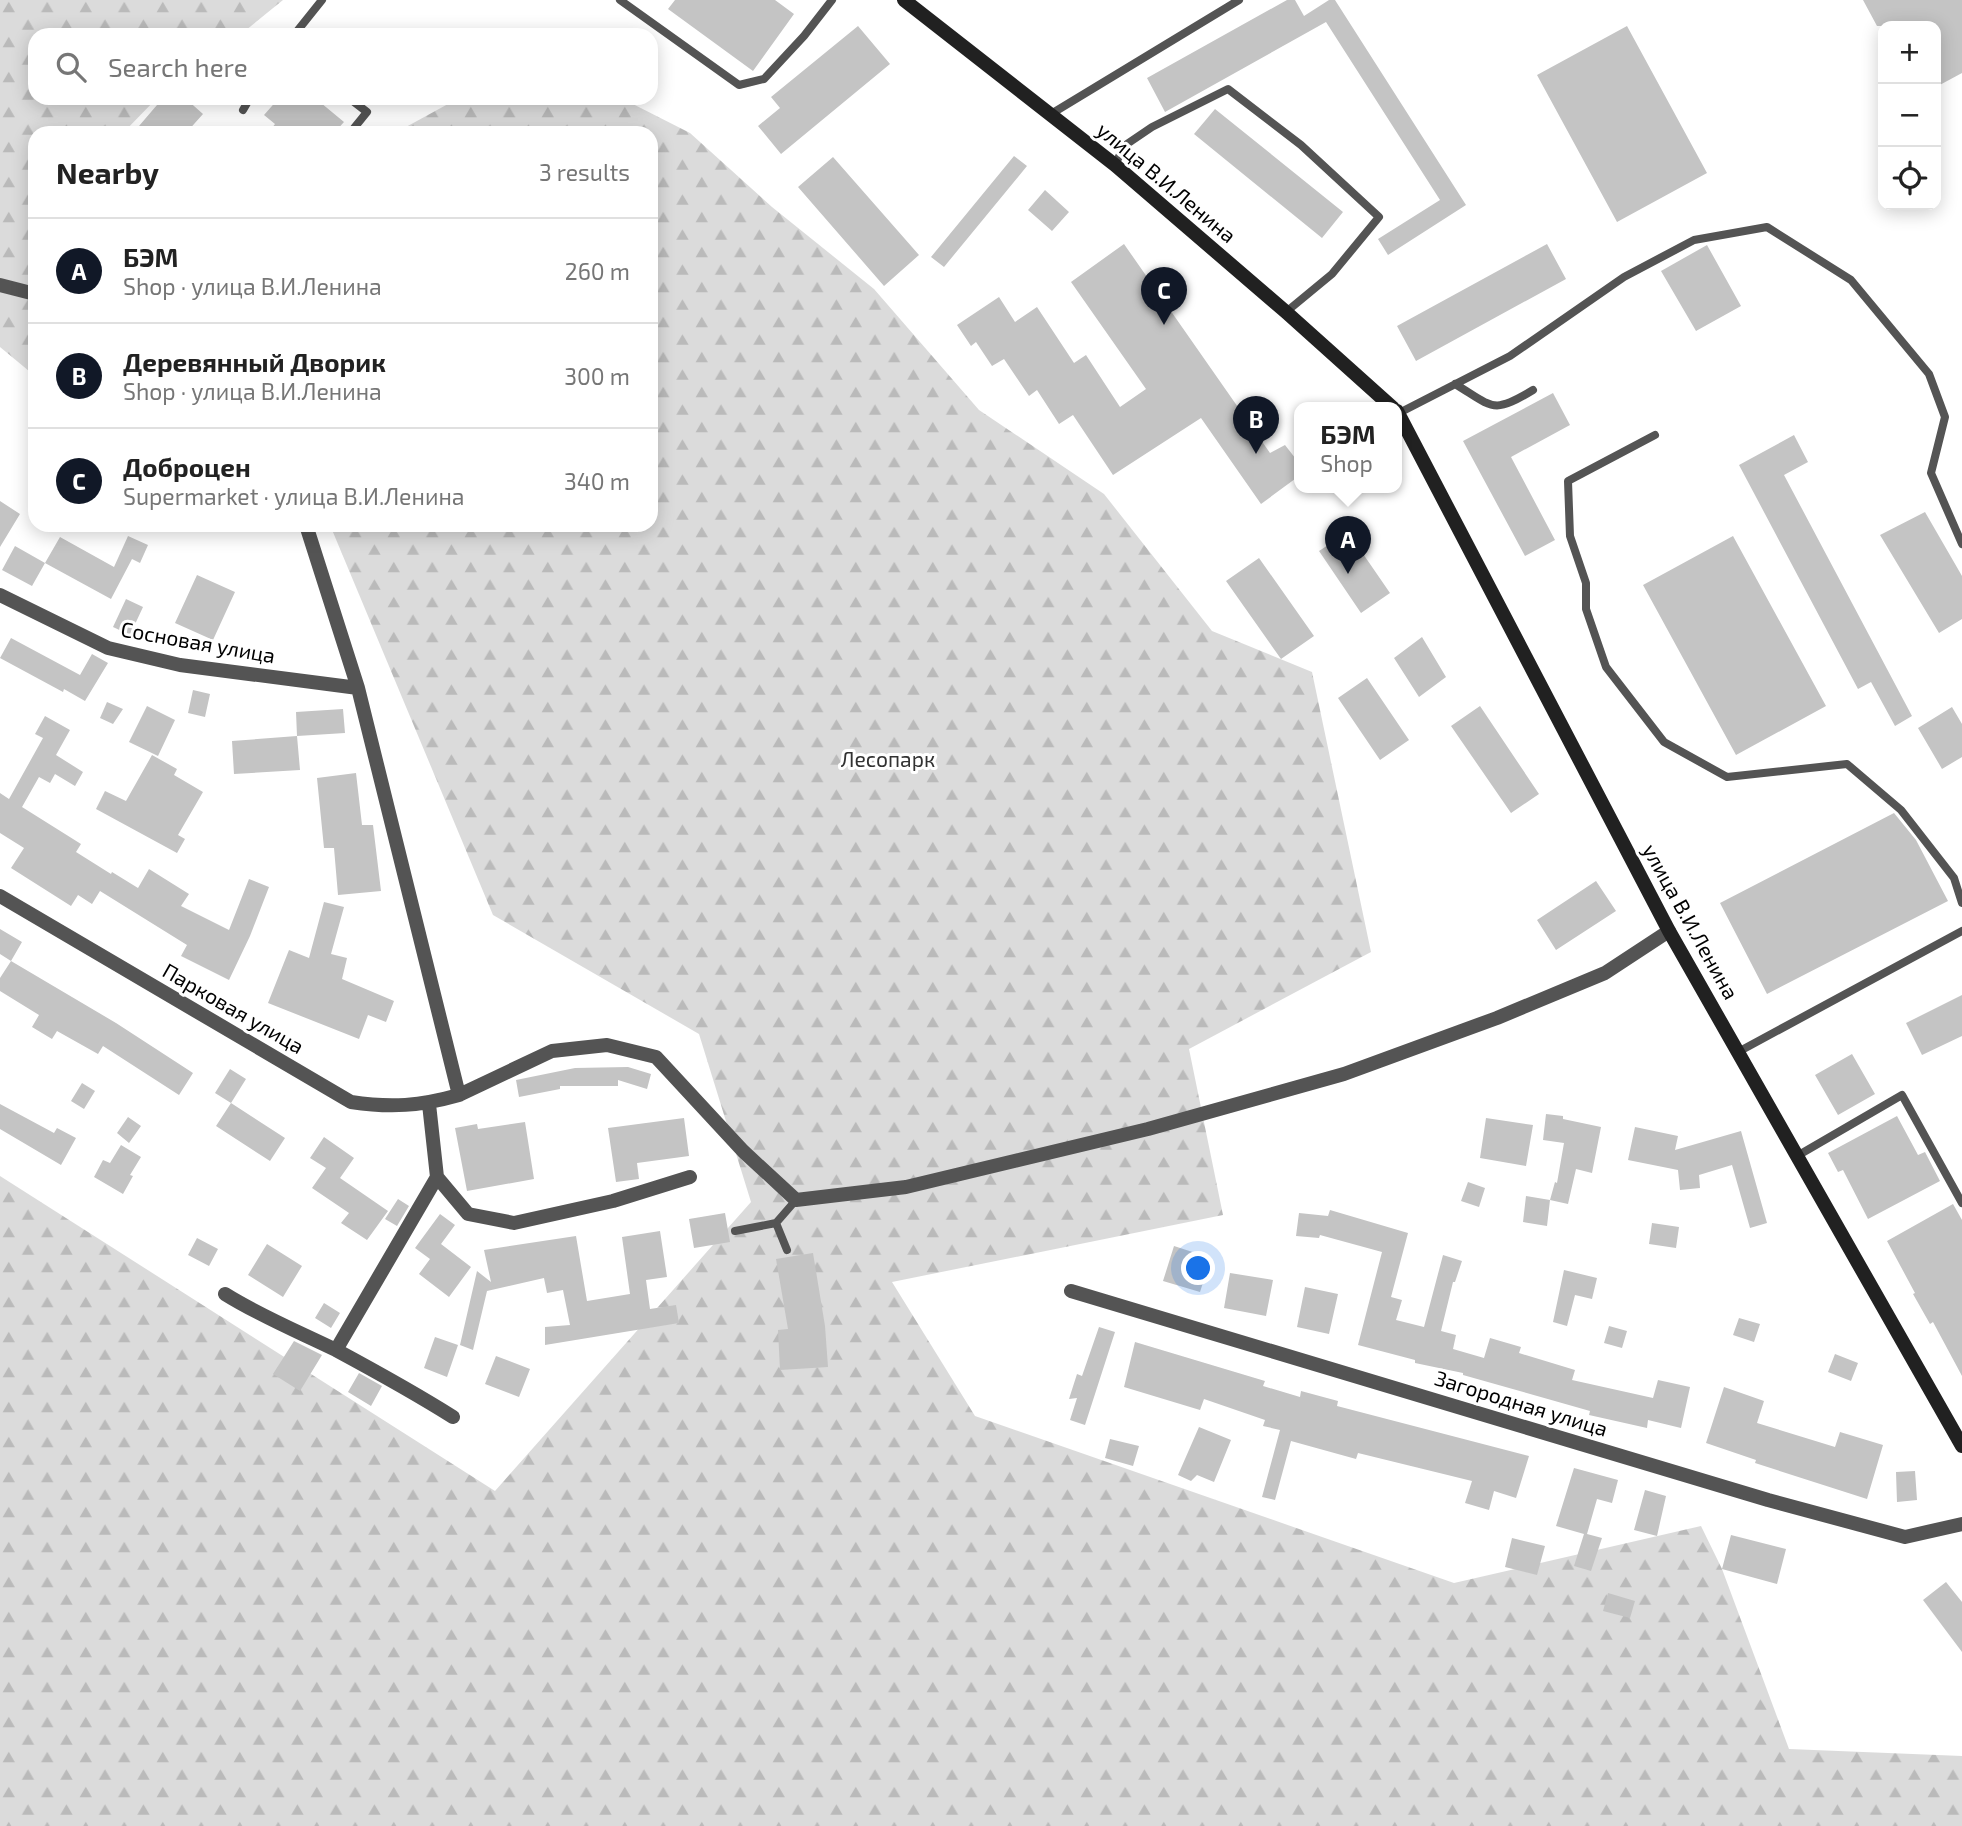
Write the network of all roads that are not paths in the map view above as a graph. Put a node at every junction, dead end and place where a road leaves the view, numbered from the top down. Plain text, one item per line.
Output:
1 (322, 0) edge
2 (620, 0) edge
3 (832, 0) edge
4 (904, 0) edge
5 (1239, 0) edge
6 (300, 28) edge
7 (246, 105) edge
8 (358, 105) edge
9 (243, 110) dead end
10 (1051, 114) junction
11 (356, 126) edge
12 (1115, 165) junction
13 (0, 285) edge
14 (28, 292) edge
15 (1286, 312) junction
16 (1455, 384) junction
17 (1533, 390) dead end
18 (1386, 402) edge
19 (1402, 408) edge
20 (1402, 422) edge
21 (1656, 435) dead end
22 (308, 532) edge
23 (1962, 544) edge
24 (0, 595) edge
25 (358, 688) junction
26 (0, 896) edge
27 (1962, 903) edge
28 (1669, 931) junction
29 (1962, 931) edge
30 (1738, 1052) junction
31 (459, 1094) junction
32 (429, 1104) junction
33 (1797, 1156) junction
34 (437, 1177) junction
35 (690, 1177) dead end
36 (796, 1200) junction
37 (1962, 1203) edge
38 (776, 1223) junction
39 (735, 1231) dead end
40 (787, 1250) dead end
41 (1071, 1291) dead end
42 (225, 1294) dead end
43 (335, 1350) junction
44 (453, 1417) dead end
45 (1962, 1446) edge
46 (1962, 1524) edge

1 - 6 lane
2 - 3 lane
4 - 10 main road, улица В.И.Ленина
5 - 10 lane
7 - 9 lane
8 - 11 lane
10 - 12 main road, улица В.И.Ленина
12 - 15 main road, улица В.И.Ленина
12 - 15 lane
13 - 14 street
15 - 18 main road, улица В.И.Ленина
16 - 17 lane
16 - 19 lane
16 - 23 lane
20 - 28 main road, улица В.И.Ленина
21 - 27 lane
22 - 25 street
24 - 25 street, Сосновая улица
25 - 31 street
26 - 32 street, Парковая улица
28 - 30 main road, улица В.И.Ленина
28 - 36 street
29 - 30 lane
30 - 33 main road, улица В.И.Ленина
31 - 32 street, Парковая улица
31 - 36 street, Парковая улица
32 - 34 street
33 - 37 lane
33 - 45 main road, улица В.И.Ленина
34 - 35 street
34 - 43 street
36 - 38 lane
38 - 39 lane
38 - 40 lane
41 - 46 street, Загородная улица
42 - 43 street
43 - 44 street

